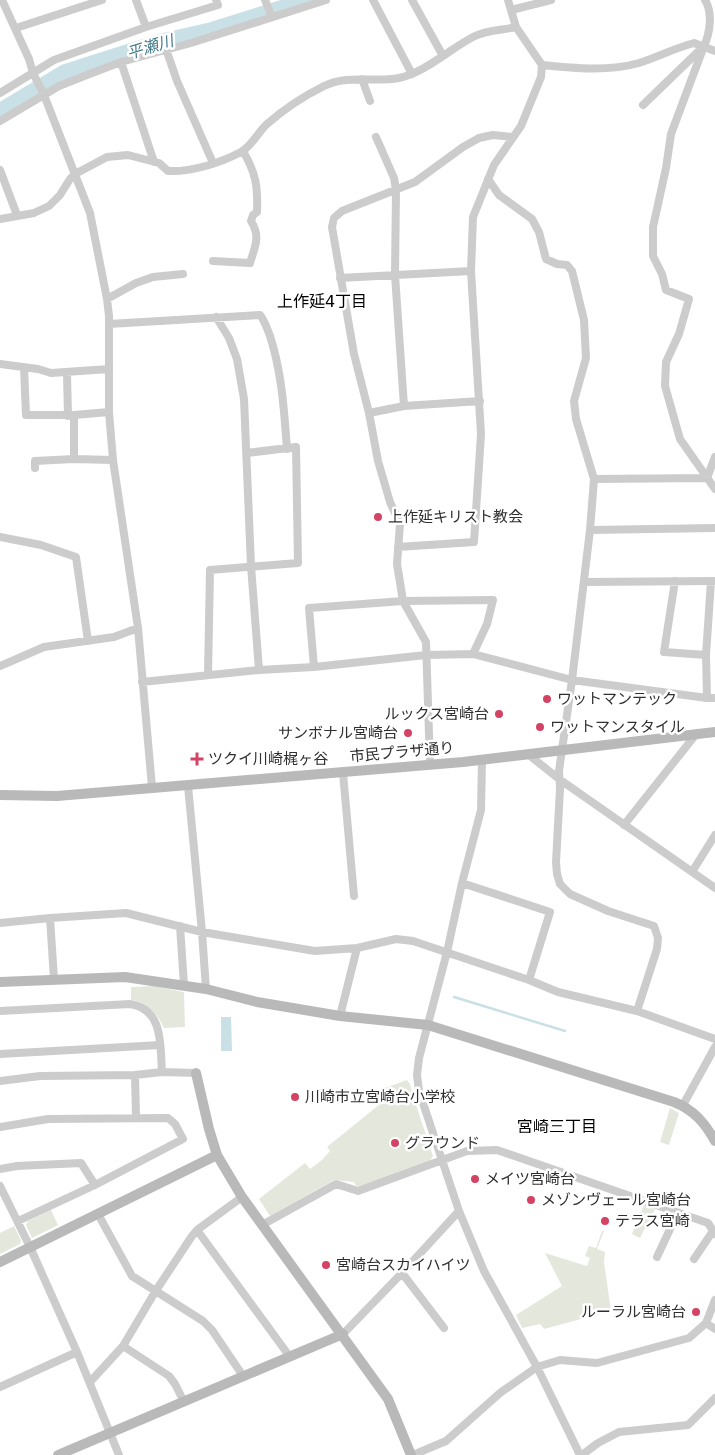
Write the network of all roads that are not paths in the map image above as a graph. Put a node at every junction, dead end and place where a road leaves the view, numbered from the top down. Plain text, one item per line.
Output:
1 (2, 0) edge
2 (102, 0) edge
3 (136, 0) edge
4 (216, 0) edge
5 (266, 0) edge
6 (326, 0) edge
7 (373, 0) edge
8 (412, 0) edge
9 (508, 0) edge
10 (552, 0) edge
11 (705, 0) edge
12 (511, 10) junction
13 (4, 14) edge
14 (271, 16) junction
15 (146, 27) junction
16 (516, 27) junction
17 (16, 28) junction
18 (704, 46) junction
19 (166, 49) junction
20 (715, 51) edge
21 (443, 56) junction
22 (122, 62) junction
23 (542, 65) junction
24 (34, 74) junction
25 (412, 74) junction
26 (362, 79) junction
27 (0, 93) edge
28 (43, 94) junction
29 (370, 100) dead end
30 (643, 105) dead end
31 (0, 121) edge
32 (376, 137) dead end
33 (513, 137) junction
34 (243, 151) junction
35 (154, 162) junction
36 (213, 163) junction
37 (0, 170) edge
38 (75, 174) junction
39 (488, 179) junction
40 (396, 190) junction
41 (17, 215) junction
42 (0, 219) edge
43 (213, 261) dead end
44 (471, 271) junction
45 (183, 274) dead end
46 (395, 275) junction
47 (340, 278) junction
48 (107, 299) junction
49 (216, 317) junction
50 (109, 324) junction
51 (0, 364) edge
52 (24, 367) junction
53 (108, 370) junction
54 (67, 374) junction
55 (480, 401) junction
56 (404, 406) junction
57 (109, 412) junction
58 (369, 413) junction
59 (71, 416) junction
60 (287, 449) junction
61 (247, 453) junction
62 (715, 457) edge
63 (74, 459) junction
64 (113, 460) junction
65 (35, 468) dead end
66 (707, 478) junction
67 (594, 480) junction
68 (715, 489) edge
69 (715, 528) edge
70 (590, 530) junction
71 (0, 537) edge
72 (398, 547) junction
73 (252, 566) junction
74 (675, 581) junction
75 (713, 581) edge
76 (584, 582) junction
77 (403, 601) junction
78 (138, 628) junction
79 (88, 641) junction
80 (473, 654) junction
81 (426, 655) junction
82 (706, 655) junction
83 (1, 663) edge
84 (314, 667) junction
85 (259, 670) junction
86 (208, 676) junction
87 (572, 680) junction
88 (142, 682) junction
89 (711, 698) edge
90 (715, 732) edge
91 (697, 734) junction
92 (561, 751) junction
93 (529, 755) junction
94 (482, 760) junction
95 (430, 765) junction
96 (343, 773) junction
97 (559, 779) junction
98 (188, 786) junction
99 (152, 787) junction
100 (0, 795) edge
101 (624, 825) junction
102 (715, 835) edge
103 (692, 872) junction
104 (462, 883) junction
105 (715, 888) edge
106 (354, 896) dead end
107 (50, 918) junction
108 (0, 923) edge
109 (180, 926) junction
110 (202, 932) junction
111 (357, 948) junction
112 (447, 952) junction
113 (54, 979) junction
114 (529, 980) junction
115 (0, 982) edge
116 (184, 985) junction
117 (206, 989) junction
118 (0, 1011) edge
119 (637, 1011) junction
120 (340, 1016) junction
121 (428, 1025) junction
122 (715, 1039) edge
123 (160, 1045) junction
124 (715, 1047) edge
125 (0, 1054) edge
126 (162, 1072) junction
127 (135, 1074) junction
128 (196, 1074) joint
129 (0, 1081) edge
130 (683, 1105) junction
131 (136, 1118) junction
132 (0, 1126) edge
133 (715, 1141) edge
134 (218, 1155) junction
135 (443, 1160) junction
136 (0, 1169) edge
137 (95, 1185) junction
138 (0, 1186) edge
139 (242, 1197) junction
140 (4, 1204) edge
141 (459, 1211) junction
142 (678, 1212) junction
143 (98, 1214) junction
144 (18, 1221) junction
145 (262, 1225) junction
146 (197, 1230) junction
147 (714, 1232) edge
148 (30, 1247) junction
149 (657, 1257) dead end
150 (694, 1259) dead end
151 (0, 1262) edge
152 (402, 1273) junction
153 (155, 1292) junction
154 (715, 1300) edge
155 (706, 1323) junction
156 (444, 1328) dead end
157 (715, 1329) edge
158 (343, 1334) junction
159 (123, 1346) junction
160 (77, 1352) junction
161 (290, 1356) junction
162 (536, 1367) junction
163 (243, 1376) junction
164 (90, 1382) junction
165 (0, 1387) edge
166 (715, 1398) edge
167 (184, 1402) junction
168 (110, 1433) junction
169 (58, 1455) edge
170 (119, 1455) edge
171 (412, 1455) edge
172 (581, 1455) edge

1 - 13 street
2 - 17 street
3 - 15 street
4 - 15 street
5 - 14 street
6 - 14 street
7 - 25 street
8 - 21 street
9 - 12 street
10 - 12 street
11 - 18 street
12 - 16 street
13 - 17 street
14 - 19 street
15 - 24 street
16 - 21 street
16 - 23 street
17 - 24 street
18 - 20 street
18 - 23 street
18 - 30 street
18 - 66 street
19 - 22 street
19 - 36 street
21 - 25 street
22 - 28 street
22 - 35 street
23 - 33 street
24 - 27 street
24 - 28 street
25 - 26 street
26 - 29 street
26 - 34 street
28 - 31 street
28 - 38 street
32 - 40 street
33 - 39 street
33 - 40 street
34 - 36 street
34 - 43 street
35 - 36 street
35 - 38 street
37 - 41 street
38 - 41 street
38 - 48 street
39 - 44 street
39 - 67 street
40 - 46 street
40 - 47 street
41 - 42 street
44 - 46 street
44 - 55 street
45 - 48 street
46 - 47 street
46 - 56 street
47 - 58 street
48 - 50 street
49 - 50 street
49 - 60 street
49 - 61 street
50 - 53 street
51 - 52 street
52 - 54 street
52 - 59 street
53 - 54 street
53 - 57 street
54 - 59 street
55 - 56 street
55 - 72 street
56 - 58 street
57 - 59 street
57 - 64 street
58 - 72 street
59 - 63 street
60 - 61 street
60 - 73 street
61 - 73 street
62 - 66 street
63 - 64 street
63 - 65 street
64 - 78 street
66 - 67 street
66 - 68 street
67 - 70 street
69 - 70 street
70 - 76 street
71 - 79 street
72 - 77 street
73 - 85 street
73 - 86 street
74 - 75 street
74 - 76 street
74 - 82 street
75 - 82 street
76 - 87 street
77 - 80 street
77 - 81 street
77 - 84 street
78 - 79 street
78 - 88 street
79 - 83 street
80 - 81 street
80 - 87 street
81 - 84 street
81 - 95 street
82 - 89 street
84 - 85 street
85 - 86 street
86 - 88 street
87 - 89 street
87 - 92 street
88 - 99 street
90 - 91 street, 市民プラザ通り
91 - 92 street, 市民プラザ通り
91 - 101 street
92 - 93 street, 市民プラザ通り
92 - 97 street
93 - 94 street, 市民プラザ通り
93 - 97 street
94 - 95 street, 市民プラザ通り
94 - 104 street
95 - 96 street, 市民プラザ通り
96 - 98 street, 市民プラザ通り
96 - 106 street
97 - 101 street
97 - 119 street
98 - 99 street, 市民プラザ通り
98 - 110 street
99 - 100 street, 市民プラザ通り
101 - 103 street
102 - 103 street
103 - 105 street
104 - 112 street
104 - 114 street
107 - 108 street
107 - 109 street
107 - 113 street
109 - 110 street
109 - 116 street
110 - 111 street
110 - 117 street
111 - 112 street
111 - 120 street
112 - 114 street
112 - 121 street
113 - 115 street
113 - 116 street
114 - 119 street
116 - 117 street
117 - 120 street
118 - 123 street
119 - 122 street
120 - 121 street
121 - 130 street
121 - 135 street
123 - 125 street
123 - 126 street
124 - 130 street
126 - 127 street
126 - 128 street
127 - 129 street
127 - 131 street
128 - 134 street
130 - 133 street
131 - 132 street
131 - 137 street
134 - 139 street
134 - 143 street
135 - 141 street
135 - 142 street
135 - 145 street
136 - 137 street
137 - 144 street
138 - 140 street
139 - 145 street
139 - 146 street
140 - 144 street
141 - 152 street
141 - 162 street
142 - 147 street
142 - 149 street
143 - 148 street
143 - 153 street
144 - 148 street
145 - 158 street
146 - 153 street
146 - 161 street
147 - 150 street
148 - 151 street
148 - 160 street
152 - 156 street
152 - 158 street
153 - 159 street
153 - 163 street
154 - 155 street
155 - 157 street
155 - 162 street
158 - 161 street
158 - 171 street
159 - 164 street
159 - 167 street
160 - 164 street
160 - 165 street
161 - 163 street
162 - 171 street
162 - 172 street
163 - 167 street
164 - 168 street
166 - 172 street
167 - 168 street
168 - 169 street
168 - 170 street

